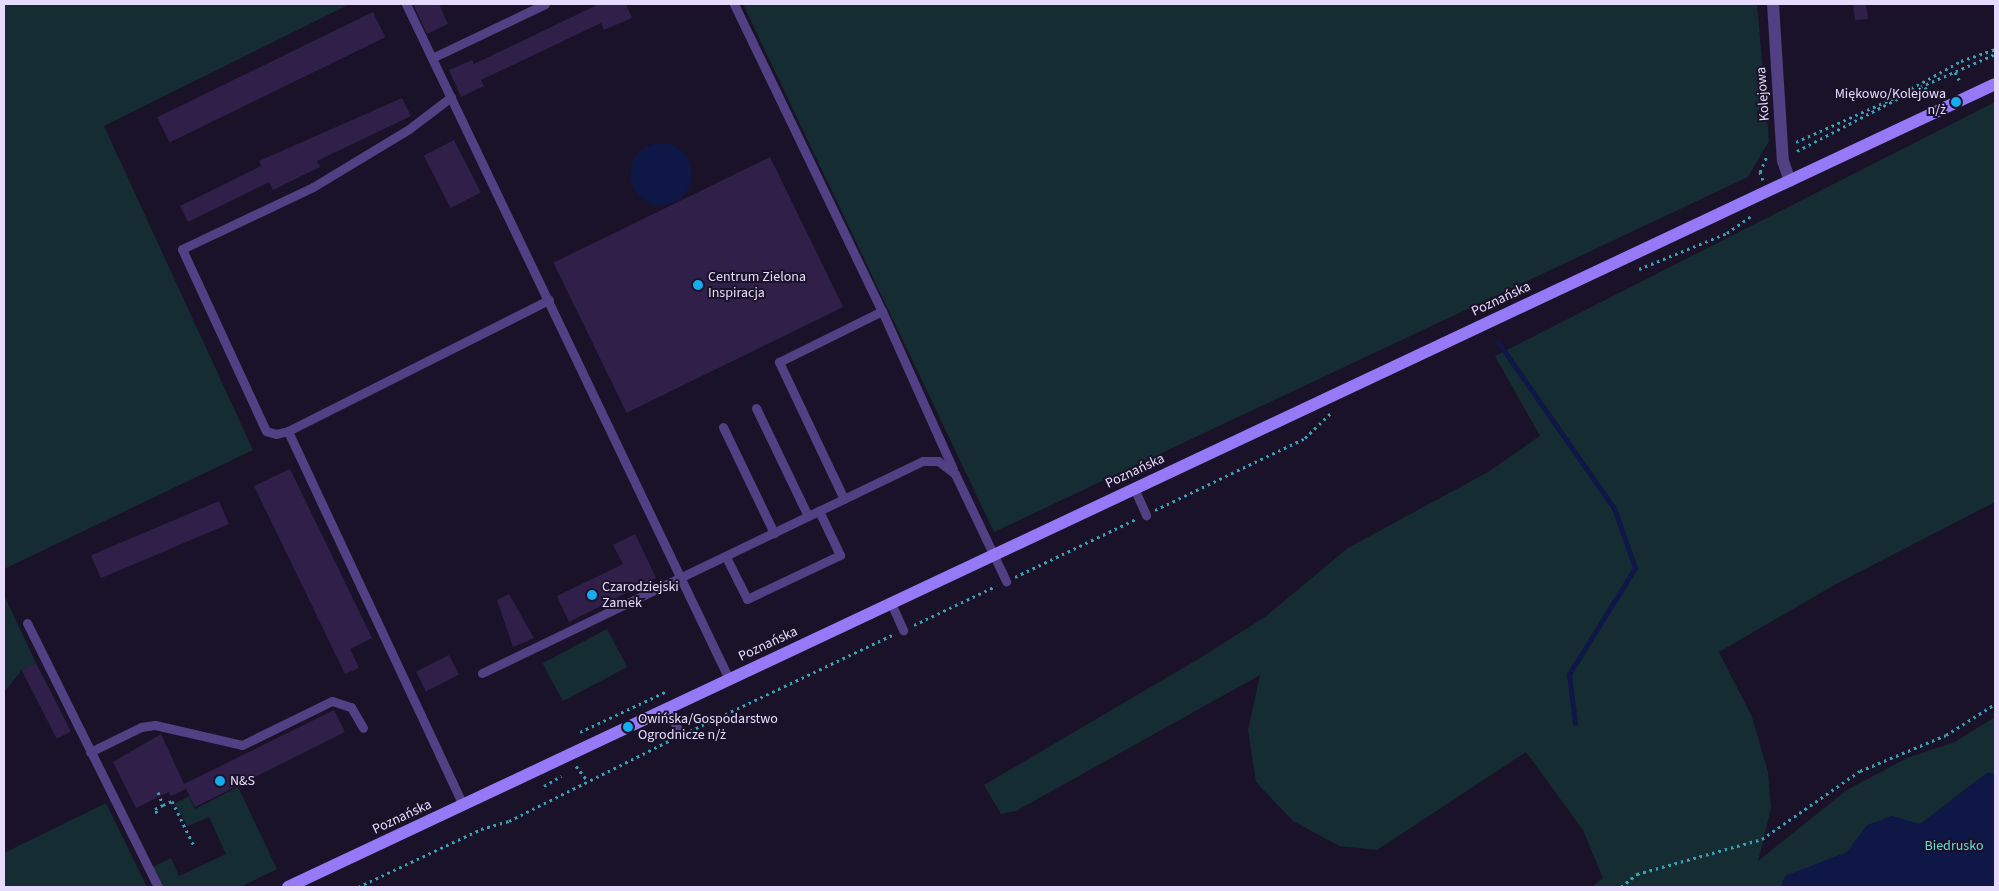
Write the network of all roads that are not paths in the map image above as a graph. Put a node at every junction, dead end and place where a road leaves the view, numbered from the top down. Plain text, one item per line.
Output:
1 (406, 4) edge
2 (546, 4) edge
3 (734, 4) edge
4 (1773, 4) edge
5 (432, 58) junction
6 (1995, 84) edge
7 (450, 97) junction
8 (1790, 180) junction
9 (549, 300) junction
10 (882, 312) junction
11 (756, 408) dead end
12 (723, 427) dead end
13 (288, 431) junction
14 (955, 474) junction
15 (1134, 488) junction
16 (844, 499) junction
17 (819, 511) junction
18 (1146, 515) road end
19 (808, 516) junction
20 (774, 533) junction
21 (993, 554) junction
22 (726, 557) junction
23 (683, 578) junction
24 (1006, 581) road end
25 (891, 602) junction
26 (27, 624) dead end
27 (903, 630) road end
28 (482, 673) dead end
29 (729, 679) junction
30 (667, 708) junction
31 (363, 728) dead end
32 (680, 736) road end
33 (90, 752) junction
34 (463, 805) junction
35 (158, 887) edge
36 (288, 887) edge

1 - 5 lane
2 - 5 lane
3 - 10 lane
4 - 8 street, Kolejowa
5 - 7 lane
6 - 8 main road, Poznańska
7 - 9 lane
7 - 13 lane
8 - 15 main road, Poznańska
9 - 13 lane
9 - 23 lane
10 - 14 lane
10 - 16 lane
11 - 19 lane
12 - 20 lane
13 - 34 lane
14 - 16 lane
14 - 21 lane
15 - 18 lane
15 - 21 main road, Poznańska
16 - 17 lane
17 - 19 lane
17 - 22 lane
19 - 20 lane
20 - 22 lane
21 - 24 lane
21 - 25 main road, Poznańska
22 - 23 lane
23 - 28 lane
23 - 29 lane
25 - 27 lane
25 - 29 main road, Poznańska
26 - 33 lane
29 - 30 main road, Poznańska
30 - 32 lane
30 - 34 main road, Poznańska
31 - 33 lane
33 - 35 lane
34 - 36 main road, Poznańska

